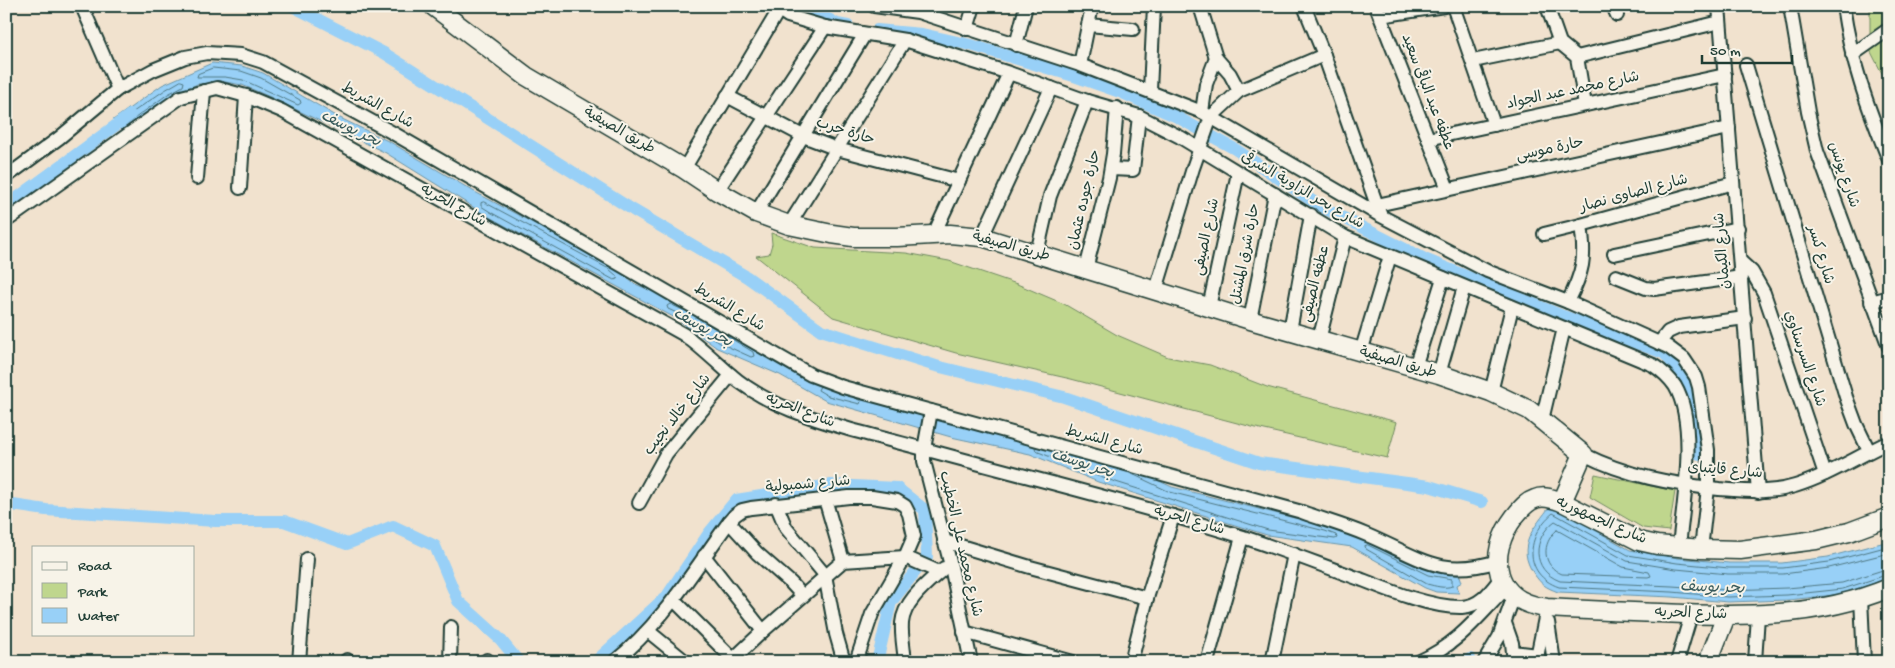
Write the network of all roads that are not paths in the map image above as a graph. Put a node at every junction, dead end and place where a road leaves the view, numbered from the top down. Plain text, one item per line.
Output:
1 (82, 6) edge
2 (434, 6) edge
3 (874, 6) edge
4 (974, 6) edge
5 (1026, 6) edge
6 (1092, 6) edge
7 (1154, 6) edge
8 (1200, 6) edge
9 (1304, 6) edge
10 (1444, 6) edge
11 (1454, 6) edge
12 (1546, 6) edge
13 (1719, 6) edge
14 (1790, 6) edge
15 (1843, 6) edge
16 (780, 7) edge
17 (919, 9) edge
18 (1378, 11) edge
19 (1720, 22) junction
20 (1088, 25) junction
21 (825, 26) junction
22 (968, 29) junction
23 (1133, 29) dead end
24 (1889, 29) edge
25 (865, 34) junction
26 (905, 40) junction
27 (1560, 43) junction
28 (1016, 44) junction
29 (1324, 55) junction
30 (1852, 55) junction
31 (1216, 58) junction
32 (1577, 58) junction
33 (1472, 61) junction
34 (1080, 64) junction
35 (1746, 66) dead end
36 (1009, 73) junction
37 (1725, 74) junction
38 (1051, 88) junction
39 (118, 89) junction
40 (204, 90) junction
41 (1150, 90) junction
42 (1239, 91) junction
43 (246, 96) junction
44 (727, 96) junction
45 (1087, 100) junction
46 (1585, 105) junction
47 (1117, 108) junction
48 (1207, 114) junction
49 (766, 116) junction
50 (1139, 116) junction
51 (1494, 125) junction
52 (1729, 128) junction
53 (803, 136) junction
54 (1428, 139) junction
55 (837, 149) junction
56 (1199, 149) junction
57 (1889, 160) edge
58 (684, 169) junction
59 (1111, 169) junction
60 (1238, 173) junction
61 (6, 178) edge
62 (196, 178) dead end
63 (959, 181) junction
64 (1733, 183) junction
65 (240, 188) dead end
66 (1448, 189) junction
67 (717, 192) junction
68 (1275, 194) junction
69 (1379, 211) junction
70 (756, 213) junction
71 (1311, 215) junction
72 (6, 221) edge
73 (789, 225) junction
74 (1582, 225) junction
75 (1738, 228) junction
76 (934, 234) junction
77 (1544, 234) dead end
78 (982, 237) junction
79 (1345, 237) junction
80 (1037, 253) junction
81 (1614, 254) dead end
82 (1390, 256) junction
83 (1741, 262) junction
84 (1086, 268) junction
85 (1616, 276) dead end
86 (1742, 277) junction
87 (1443, 278) junction
88 (1464, 287) junction
89 (1156, 290) junction
90 (1889, 297) edge
91 (1568, 302) junction
92 (1871, 302) junction
93 (1209, 307) junction
94 (1512, 307) junction
95 (1883, 316) edge
96 (1745, 318) junction
97 (1250, 320) junction
98 (1564, 328) junction
99 (1290, 332) junction
100 (1319, 340) junction
101 (1659, 343) junction
102 (1889, 348) edge
103 (1361, 352) junction
104 (1414, 367) junction
105 (1438, 374) junction
106 (731, 375) junction
107 (1491, 392) junction
108 (930, 413) junction
109 (1542, 420) junction
110 (1889, 442) edge
111 (924, 449) junction
112 (1869, 451) junction
113 (1583, 454) junction
114 (1825, 474) junction
115 (1685, 485) junction
116 (1708, 488) junction
117 (1758, 492) junction
118 (825, 499) junction
119 (1562, 502) junction
120 (639, 503) dead end
121 (776, 504) junction
122 (1173, 516) junction
123 (1889, 518) edge
124 (729, 522) junction
125 (1242, 537) junction
126 (944, 541) junction
127 (1679, 547) junction
128 (1701, 549) junction
129 (1294, 554) junction
130 (704, 556) junction
131 (905, 557) junction
132 (307, 559) dead end
133 (843, 561) junction
134 (1498, 561) junction
135 (950, 562) junction
136 (940, 572) junction
137 (825, 575) junction
138 (1507, 588) junction
139 (1889, 588) edge
140 (802, 596) junction
141 (1148, 598) junction
142 (1861, 598) junction
143 (674, 600) junction
144 (1546, 610) junction
145 (1691, 614) junction
146 (1758, 615) junction
147 (1726, 616) junction
148 (1505, 623) junction
149 (451, 627) dead end
150 (763, 630) junction
151 (648, 631) junction
152 (964, 632) junction
153 (1036, 657) edge
154 (1514, 657) edge
155 (1537, 659) edge
156 (732, 660) edge
157 (617, 661) edge
158 (299, 662) edge
159 (450, 662) edge
160 (686, 662) edge
161 (844, 662) edge
162 (856, 662) edge
163 (905, 662) edge
164 (971, 662) edge
165 (1073, 662) edge
166 (1131, 662) edge
167 (1207, 662) edge
168 (1272, 662) edge
169 (1418, 662) edge
170 (1484, 662) edge
171 (1554, 662) edge
172 (1677, 662) edge
173 (1708, 662) edge
174 (1755, 662) edge
175 (1864, 662) edge

1 - 39 street
2 - 58 street, طريق الصيفية
3 - 17 street, شارع بحر الزاوية الشرقى
4 - 22 street
5 - 28 street
6 - 20 street
7 - 41 street
8 - 31 street
9 - 29 street
10 - 18 street
11 - 33 street
12 - 27 street
13 - 19 street, شارع الكيمان
14 - 92 street, شارع يونس
15 - 30 street
16 - 21 street, شارع بحر الزاوية الشرقى
16 - 44 street
17 - 22 street, شارع بحر الزاوية الشرقى
18 - 54 street, عطفه عبد الباقى سعيد
19 - 32 street
19 - 37 street, شارع الكيمان
20 - 23 street
20 - 34 street
21 - 25 street, شارع بحر الزاوية الشرقى
21 - 49 street
22 - 28 street, شارع بحر الزاوية الشرقى
24 - 30 street
25 - 26 street, شارع بحر الزاوية الشرقى
25 - 53 street
26 - 36 street, شارع بحر الزاوية الشرقى
26 - 55 street
27 - 32 street
27 - 33 street
28 - 34 street, شارع بحر الزاوية الشرقى
29 - 42 street
29 - 69 street
30 - 57 street
31 - 42 street
31 - 48 street
32 - 46 street
33 - 51 street
34 - 41 street, شارع بحر الزاوية الشرقى
35 - 112 street, شارع كسر
36 - 38 street, شارع بحر الزاوية الشرقى
36 - 63 street
37 - 46 street, شارع محمد عبد الجواد
37 - 52 street, شارع الكيمان
38 - 45 street, شارع بحر الزاوية الشرقى
38 - 78 street
39 - 61 street, شارع الشريط
39 - 108 street, شارع الشريط
40 - 43 street, شارع الحريه
40 - 62 street
40 - 72 street, شارع الحريه
41 - 48 street, شارع بحر الزاوية الشرقى
42 - 48 street
43 - 65 street
43 - 106 street, شارع الحريه
44 - 49 street, حارة حرب
44 - 58 street
45 - 47 street, شارع بحر الزاوية الشرقى
45 - 80 street
46 - 51 street, شارع محمد عبد الجواد
47 - 50 street, شارع بحر الزاوية الشرقى
47 - 59 street, حارة جوده عثمان
48 - 56 street
48 - 69 street, شارع بحر الزاوية الشرقى
49 - 53 street, حارة حرب
49 - 67 street
50 - 56 street, شارع بحر الزاوية الشرقى
50 - 59 street
51 - 54 street, شارع محمد عبد الجواد
52 - 64 street, شارع الكيمان
52 - 66 street, حارة موسى
53 - 55 street, حارة حرب
53 - 70 street
54 - 66 street, عطفه عبد الباقى سعيد
55 - 63 street, حارة حرب
55 - 73 street
56 - 60 street, شارع بحر الزاوية الشرقى
56 - 89 street
58 - 67 street, طريق الصيفية
59 - 84 street, حارة جوده عثمان
60 - 68 street, شارع بحر الزاوية الشرقى
60 - 93 street, شارع الصيفى
63 - 76 street
64 - 74 street, شارع الصاوى نصار
64 - 75 street, شارع الكيمان
66 - 69 street, حارة موسى
67 - 70 street, طريق الصيفية
68 - 71 street, شارع بحر الزاوية الشرقى
68 - 97 street, حارة شرق المشتل
69 - 91 street, شارع بحر الزاوية الشرقى
70 - 73 street, طريق الصيفية
71 - 79 street, شارع بحر الزاوية الشرقى
71 - 99 street
73 - 76 street, طريق الصيفية
74 - 77 street, شارع الصاوى نصار
74 - 91 street
75 - 81 street
75 - 83 street, شارع الكيمان
76 - 78 street, طريق الصيفية
78 - 80 street, طريق الصيفية
79 - 82 street, شارع بحر الزاوية الشرقى
79 - 100 street, عطفه الصيفى
80 - 84 street, طريق الصيفية
82 - 87 street, شارع بحر الزاوية الشرقى
82 - 103 street
83 - 86 street, شارع الكيمان
83 - 114 street, شارع السرسناوي
84 - 89 street, طريق الصيفية
85 - 86 street
86 - 96 street, شارع الكيمان
87 - 88 street, شارع بحر الزاوية الشرقى
87 - 104 street
88 - 94 street, شارع بحر الزاوية الشرقى
88 - 105 street
89 - 93 street, طريق الصيفية
90 - 92 street
91 - 101 street, شارع بحر الزاوية الشرقى
92 - 95 street, شارع يونس
93 - 97 street, طريق الصيفية
94 - 98 street, شارع بحر الزاوية الشرقى
94 - 107 street
95 - 102 street, شارع يونس
96 - 101 street
96 - 117 street, شارع الكيمان
97 - 99 street, طريق الصيفية
98 - 109 street
98 - 115 street, شارع بحر الزاوية الشرقى
99 - 100 street, طريق الصيفية
100 - 103 street, طريق الصيفية
101 - 116 street, شارع بحر الزاوية الشرقى
103 - 104 street, طريق الصيفية
104 - 105 street, طريق الصيفية
105 - 107 street, طريق الصيفية
106 - 111 street, شارع الحريه
106 - 120 street, شارع خالد نجيب
107 - 109 street, طريق الصيفية
108 - 111 street, شارع محمد على الخطيب
108 - 134 street, شارع الشريط
109 - 113 street, طريق الصيفية
110 - 112 street, شارع قايتباى
111 - 122 street, شارع الحريه
111 - 126 street, شارع محمد على الخطيب
112 - 114 street, شارع قايتباى
113 - 115 street, شارع قايتباى
113 - 119 street
114 - 117 street, شارع قايتباى
115 - 116 street, شارع قايتباى
115 - 127 street, شارع بحر الزاوية الشرقى
116 - 117 street, شارع قايتباى
116 - 128 street, شارع بحر الزاوية الشرقى
118 - 121 street, شارع شمبولية
118 - 131 street, شارع شمبولية
118 - 133 street
119 - 127 street, شارع الجمهوريه
119 - 134 street, شارع الجمهوريه
121 - 124 street, شارع شمبولية
121 - 137 street
122 - 125 street, شارع الحريه
122 - 141 street
123 - 128 street, شارع الجمهوريه
124 - 130 street, شارع شمبولية
124 - 140 street
125 - 129 street, شارع الحريه
125 - 167 street
126 - 135 street, شارع محمد على الخطيب
126 - 141 street
127 - 128 street, شارع الجمهوريه
129 - 138 street, شارع الحريه
129 - 168 street
130 - 143 street, شارع شمبولية
130 - 150 street
131 - 133 street
131 - 136 street
131 - 162 street, شارع شمبولية
132 - 158 street
133 - 137 street
134 - 138 street
135 - 136 street
135 - 152 street, شارع محمد على الخطيب
136 - 163 street
137 - 140 street
137 - 161 street
138 - 144 street, شارع الحريه
138 - 148 street
138 - 169 street
139 - 142 street, شارع الحريه
140 - 150 street
141 - 166 street
142 - 146 street, شارع الحريه
142 - 175 street
143 - 151 street, شارع شمبولية
143 - 156 street
144 - 145 street, شارع الحريه
144 - 155 street
144 - 171 street
145 - 147 street, شارع الحريه
145 - 172 street
146 - 147 street, شارع الحريه
146 - 174 street
147 - 173 street
148 - 154 street
148 - 170 street
149 - 159 street
150 - 156 street
151 - 157 street, شارع شمبولية
151 - 160 street
152 - 153 street
152 - 164 street, شارع محمد على الخطيب
153 - 165 street
154 - 155 street

